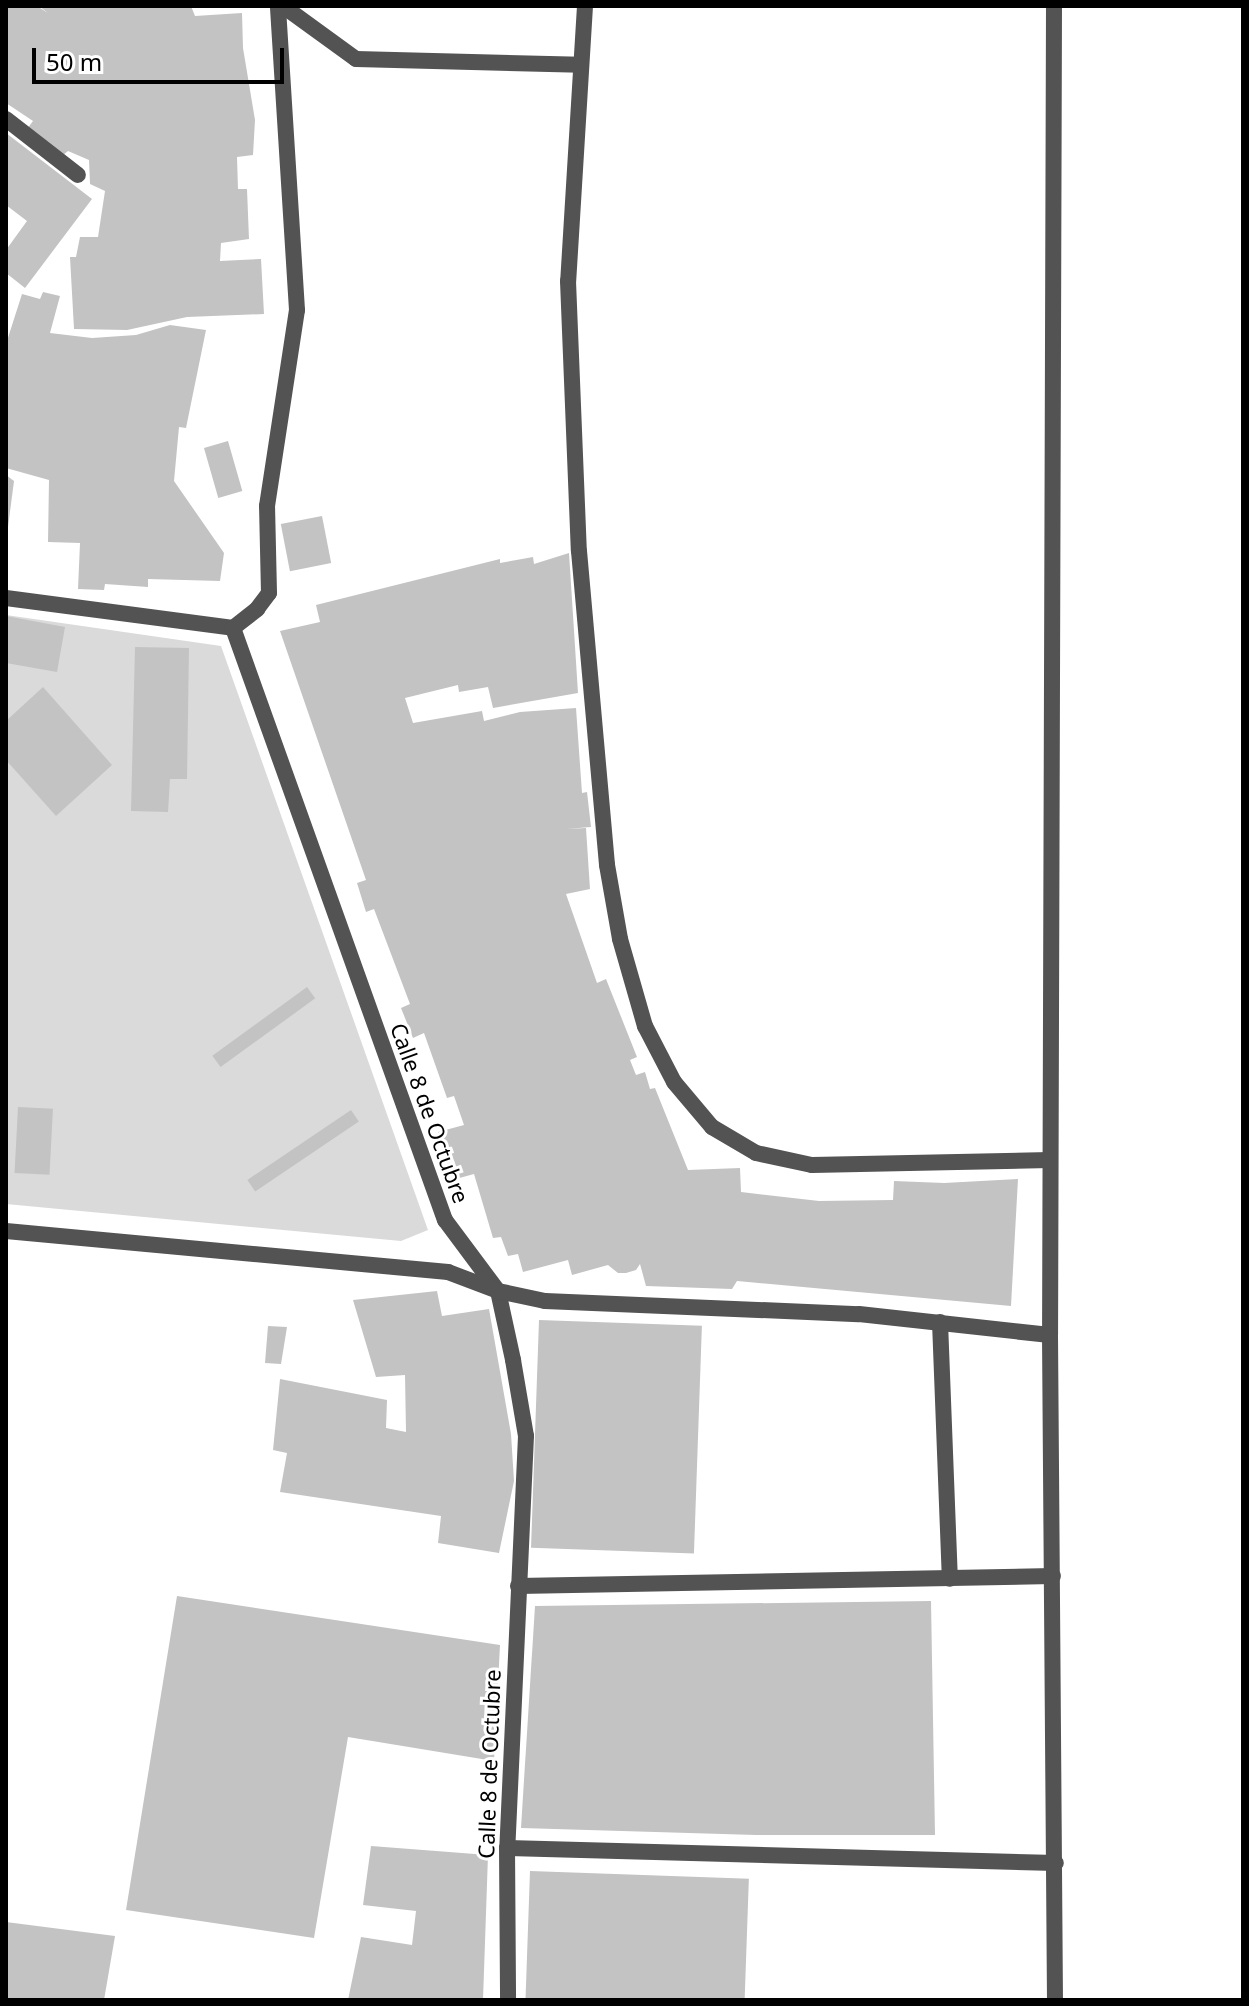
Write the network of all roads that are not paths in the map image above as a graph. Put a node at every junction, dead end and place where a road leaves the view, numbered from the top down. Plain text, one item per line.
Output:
1 (280, 6) edge
2 (585, 6) edge
3 (1054, 6) edge
4 (580, 65) junction
5 (6, 119) edge
6 (78, 175) dead end
7 (6, 598) edge
8 (233, 628) junction
9 (1050, 1160) junction
10 (6, 1231) edge
11 (498, 1291) junction
12 (940, 1322) junction
13 (1050, 1335) junction
14 (1053, 1576) junction
15 (950, 1579) junction
16 (518, 1586) junction
17 (507, 1848) junction
18 (1056, 1863) junction
19 (508, 2000) edge
20 (1055, 2000) edge

1 - 4 street
1 - 8 street
2 - 4 street
3 - 9 street
4 - 9 street
5 - 6 street
7 - 8 street
8 - 11 street, Calle 8 de Octubre
9 - 13 street
10 - 11 street
11 - 12 street
11 - 16 street, Calle 8 de Octubre
12 - 13 street
12 - 15 street
13 - 14 street
14 - 15 street
14 - 18 street
15 - 16 street
16 - 17 street, Calle 8 de Octubre
17 - 18 street
17 - 19 street, Calle 8 de Octubre
18 - 20 street

